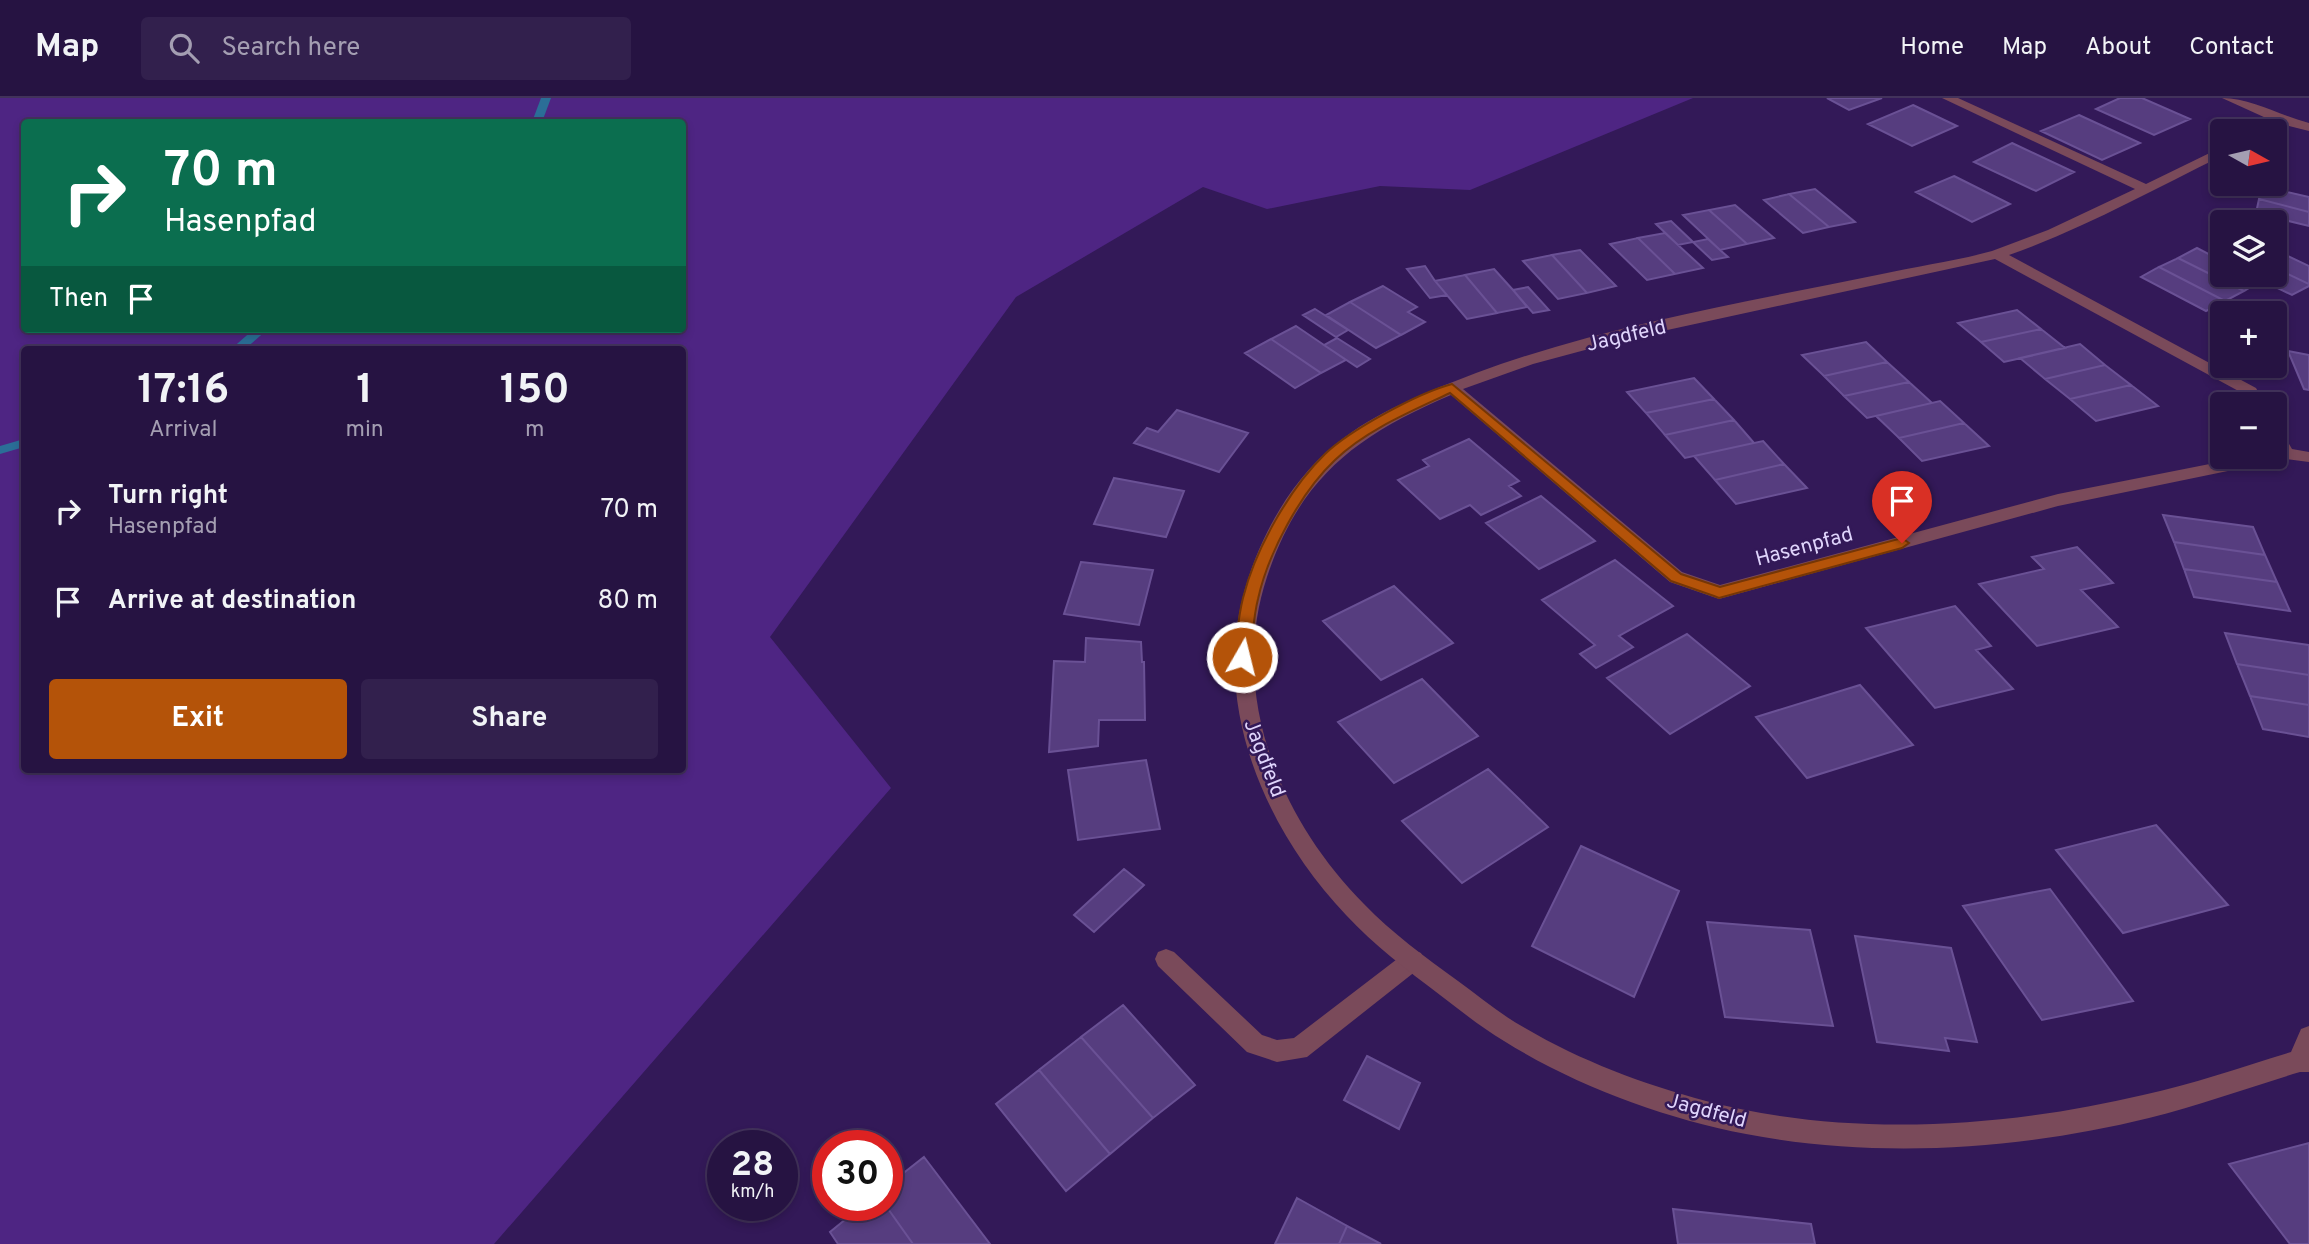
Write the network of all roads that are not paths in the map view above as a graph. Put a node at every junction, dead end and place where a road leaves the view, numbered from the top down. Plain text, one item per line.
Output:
1 (1948, 98) edge
2 (2228, 98) edge
3 (2309, 127) edge
4 (2210, 157) edge
5 (2144, 188) junction
6 (1997, 254) junction
7 (1452, 388) junction
8 (2250, 392) edge
9 (2287, 456) edge
10 (2309, 457) edge
11 (2210, 469) edge
12 (1166, 959) dead end
13 (1413, 960) junction
14 (2309, 1037) edge
15 (2304, 1061) edge

1 - 5 street
2 - 3 street
4 - 5 street, Jagdfeld
5 - 6 street, Jagdfeld
6 - 7 street, Jagdfeld
6 - 8 street
7 - 11 street, Hasenpfad
7 - 13 street, Jagdfeld
9 - 10 street, Hasenpfad
12 - 13 street
13 - 15 street, Jagdfeld
14 - 15 street, Jagdfeld

